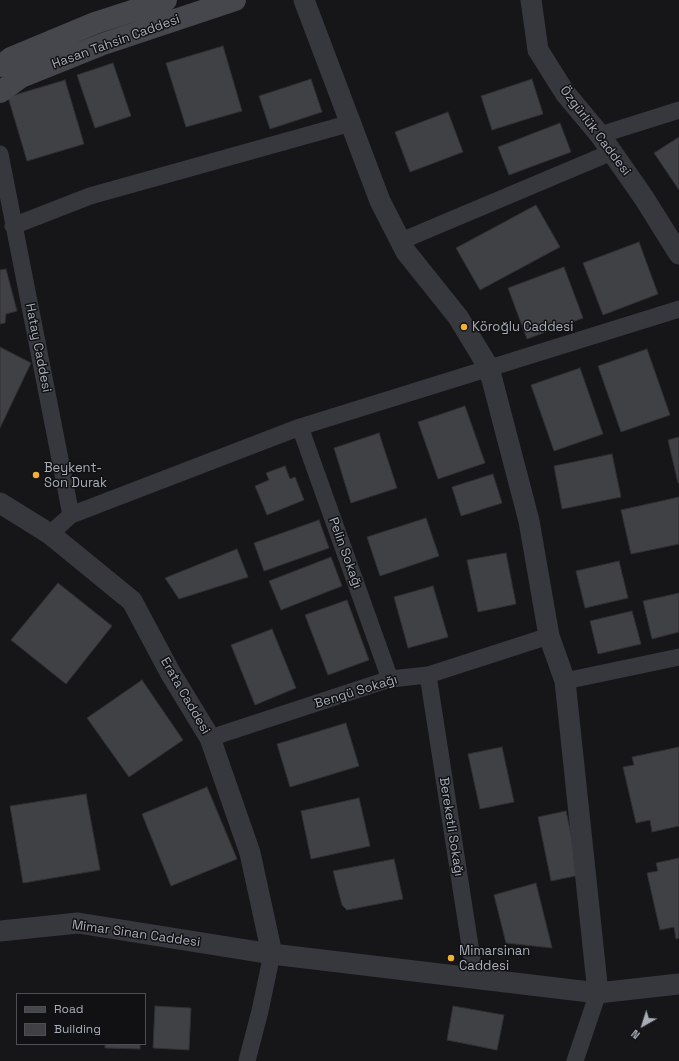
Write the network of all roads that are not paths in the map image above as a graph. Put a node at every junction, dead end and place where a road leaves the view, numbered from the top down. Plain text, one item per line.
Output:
1 (166, 0) edge
2 (235, 0) edge
3 (304, 0) edge
4 (531, 0) edge
5 (0, 66) edge
6 (0, 92) edge
7 (679, 110) edge
8 (351, 124) junction
9 (600, 135) junction
10 (612, 152) junction
11 (0, 154) edge
12 (13, 226) junction
13 (401, 241) junction
14 (679, 254) edge
15 (679, 309) edge
16 (489, 368) junction
17 (300, 428) junction
18 (0, 503) edge
19 (71, 515) junction
20 (50, 534) junction
21 (549, 636) junction
22 (679, 658) edge
23 (428, 675) junction
24 (390, 679) junction
25 (565, 681) junction
26 (210, 738) junction
27 (0, 931) edge
28 (272, 954) junction
29 (475, 978) junction
30 (679, 984) edge
31 (598, 993) junction
32 (248, 1061) edge
33 (575, 1061) edge

1 - 5 main road, Hasan Tahsin Caddesi
2 - 6 main road, Hasan Tahsin Caddesi
3 - 8 street
4 - 9 street, Özgürlük Caddesi
7 - 9 street
8 - 12 street
8 - 13 street
9 - 10 street, Özgürlük Caddesi
10 - 13 street
10 - 14 street, Özgürlük Caddesi
11 - 12 street, Hatay Caddesi
12 - 19 street, Hatay Caddesi
13 - 16 street
15 - 16 street
16 - 17 street
16 - 21 street
17 - 19 street
17 - 24 street, Pelin Sokağı
18 - 20 street, Erata Caddesi
19 - 20 street
20 - 26 street, Erata Caddesi
21 - 23 street, Bengü Sokağı
21 - 25 street
22 - 25 street
23 - 24 street, Bengü Sokağı
23 - 29 street, Bereketli Sokağı
24 - 26 street, Bengü Sokağı
25 - 31 street
26 - 28 street, Erata Caddesi
27 - 28 street, Mimar Sinan Caddesi
28 - 29 street, Mimar Sinan Caddesi
28 - 32 street
29 - 31 street, Mimar Sinan Caddesi
30 - 31 street
31 - 33 street

